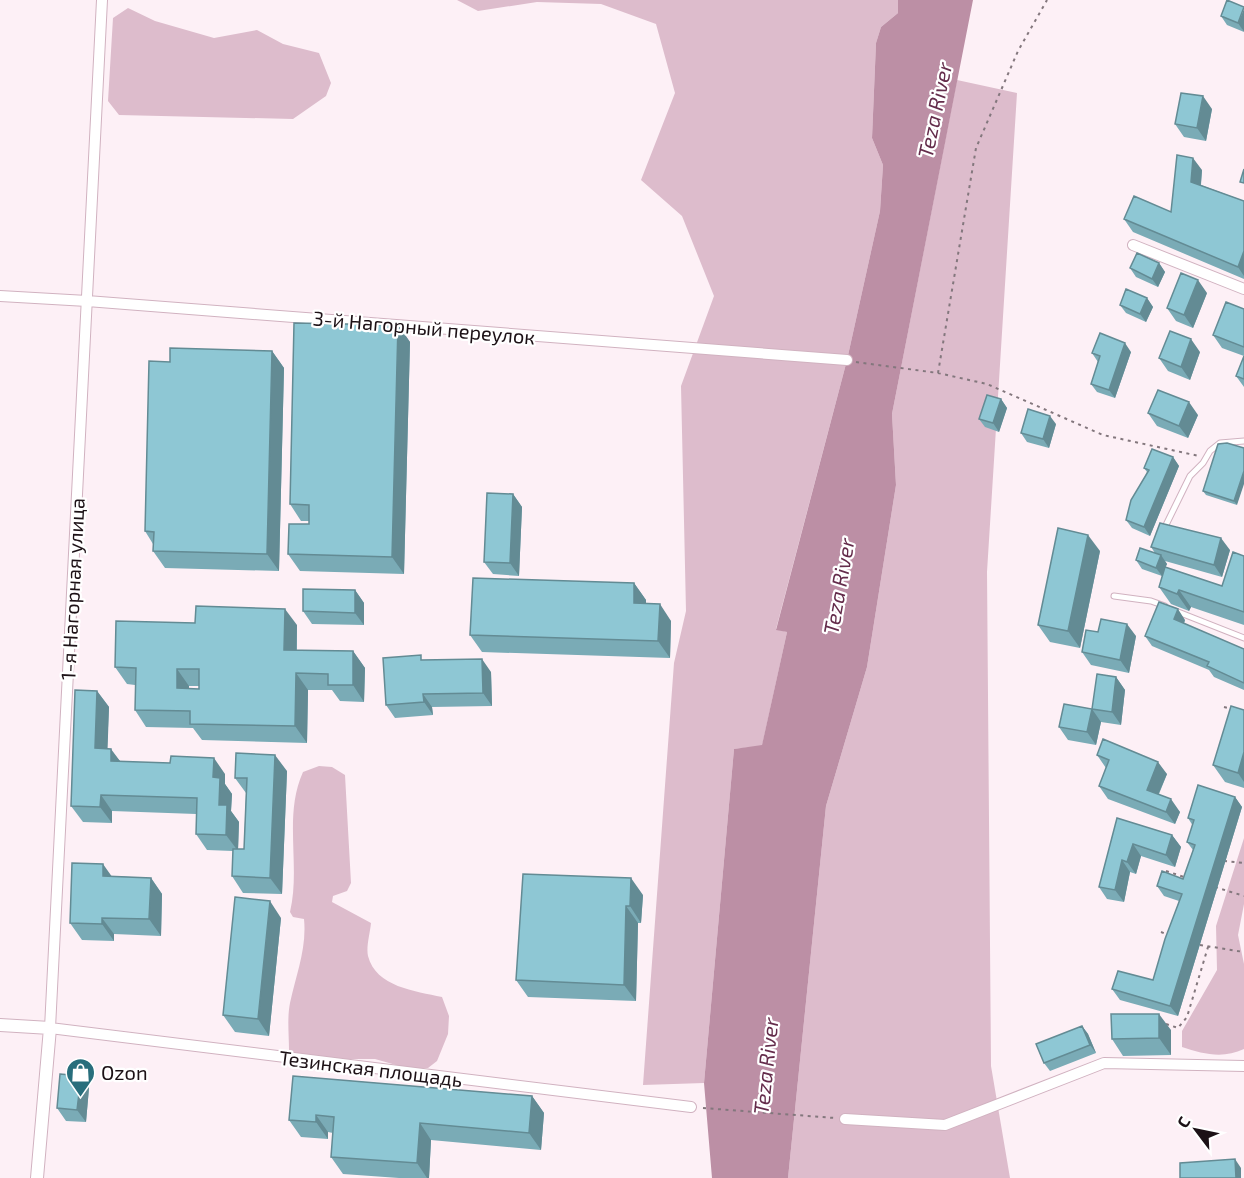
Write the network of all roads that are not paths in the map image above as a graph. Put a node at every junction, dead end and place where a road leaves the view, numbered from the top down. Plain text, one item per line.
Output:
1 (102, 0) edge
2 (1132, 245) dead end
3 (1244, 289) edge
4 (0, 296) edge
5 (87, 300) junction
6 (847, 360) road end
7 (1244, 441) edge
8 (1159, 538) edge
9 (1114, 596) dead end
10 (1244, 638) edge
11 (0, 1025) edge
12 (50, 1028) junction
13 (1244, 1066) edge
14 (691, 1107) road end
15 (845, 1119) road end
16 (37, 1178) edge

1 - 5 street, 1-я Нагорная улица
2 - 3 street
4 - 5 street, 3-й Нагорный переулок
5 - 6 street, 3-й Нагорный переулок
5 - 12 street, 1-я Нагорная улица
7 - 8 lane
9 - 10 lane
11 - 12 street
12 - 14 street, Тезинская площадь
12 - 16 street, 1-я Нагорная улица
13 - 15 street

